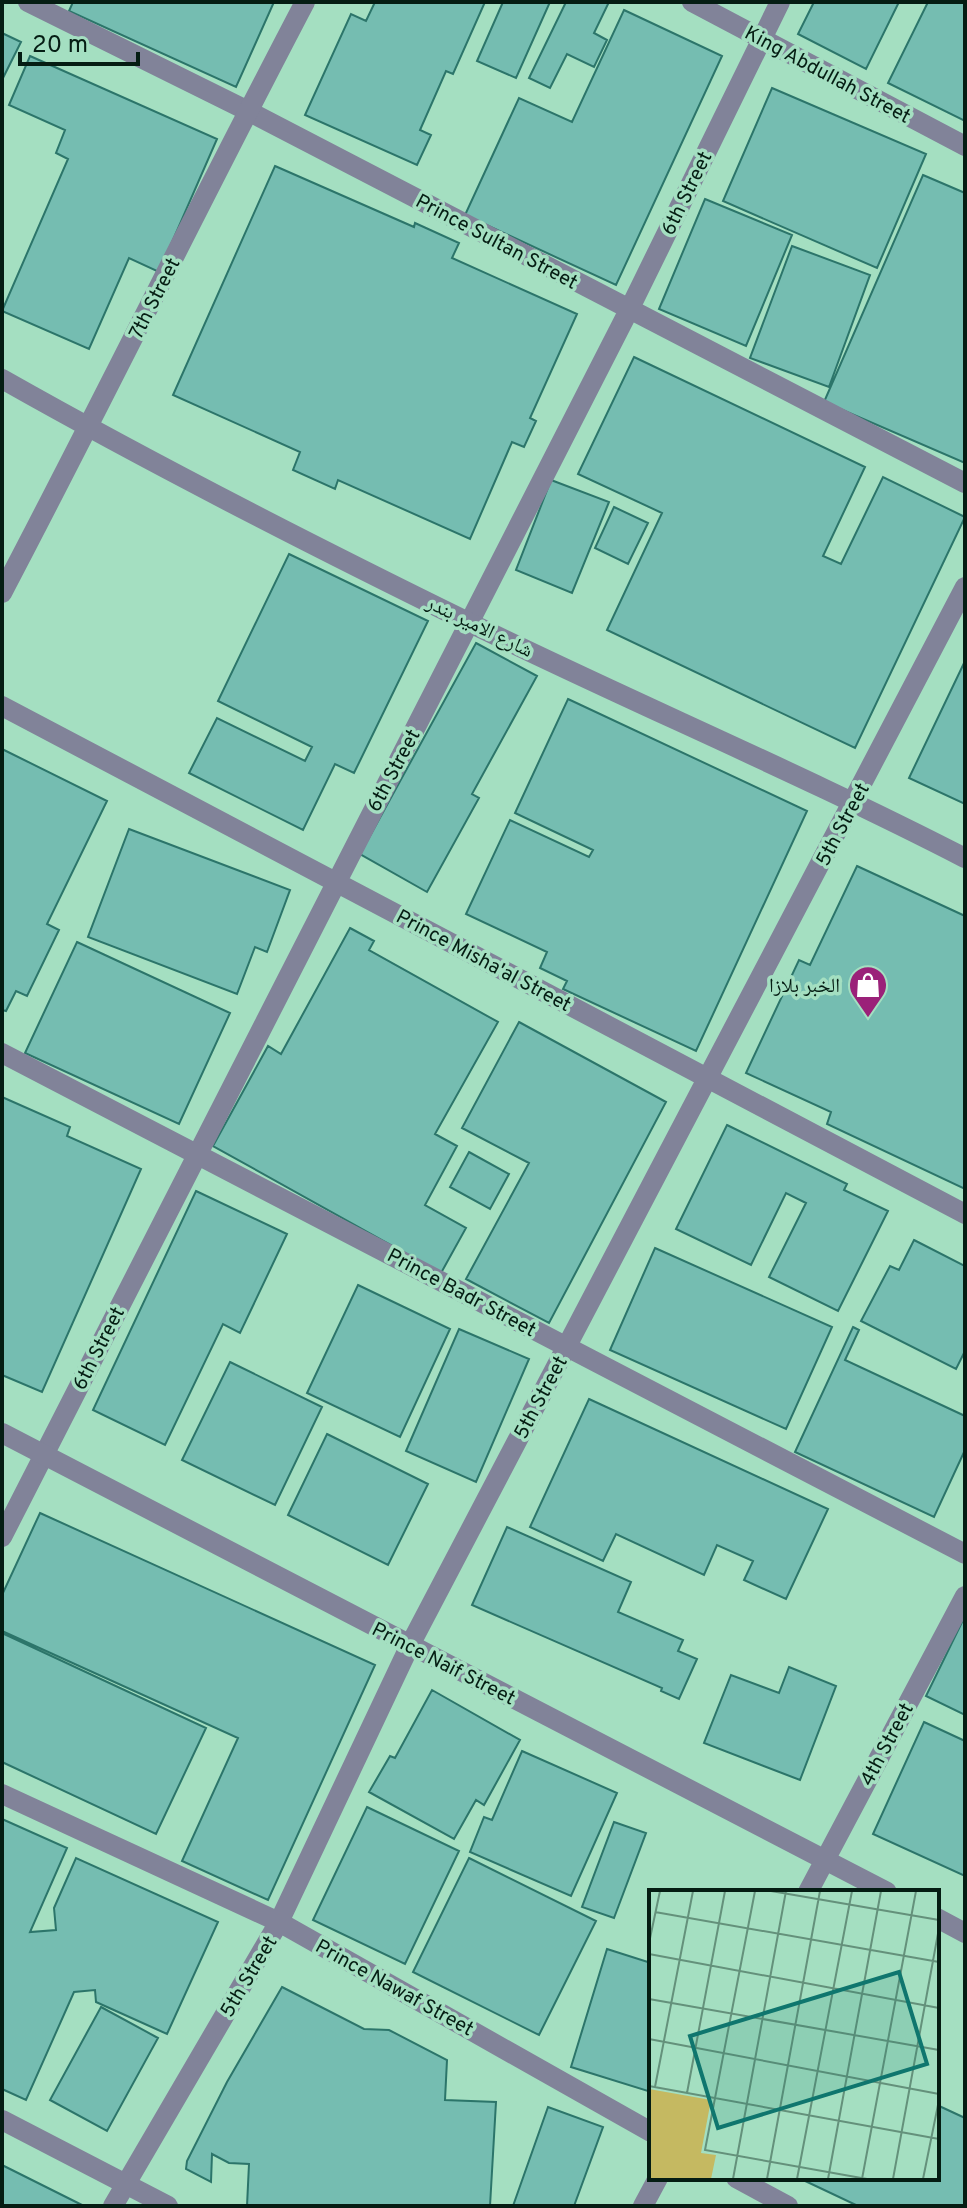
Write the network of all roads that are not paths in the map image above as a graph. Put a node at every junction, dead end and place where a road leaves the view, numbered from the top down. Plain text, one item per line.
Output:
1 (28, 2) edge
2 (305, 2) edge
3 (692, 2) edge
4 (780, 2) edge
5 (761, 38) junction
6 (248, 111) junction
7 (965, 146) edge
8 (629, 310) junction
9 (2, 379) edge
10 (89, 428) junction
11 (965, 483) edge
12 (965, 587) edge
13 (2, 593) edge
14 (470, 623) junction
15 (2, 706) edge
16 (855, 801) junction
17 (965, 858) edge
18 (335, 881) junction
19 (2, 1053) edge
20 (708, 1078) junction
21 (197, 1154) junction
22 (965, 1214) edge
23 (567, 1346) junction
24 (2, 1433) edge
25 (44, 1455) junction
26 (2, 1537) edge
27 (965, 1554) edge
28 (965, 1596) edge
29 (410, 1645) junction
30 (2, 1794) edge
31 (825, 1860) junction
32 (809, 1890) edge
33 (883, 1890) edge
34 (939, 1919) edge
35 (279, 1922) junction
36 (965, 1933) edge
37 (2, 2120) edge
38 (649, 2131) edge
39 (657, 2180) edge
40 (740, 2180) edge
41 (125, 2183) junction
42 (113, 2206) edge
43 (168, 2206) edge
44 (643, 2206) edge
45 (788, 2206) edge

1 - 6 street, Prince Sultan Street
2 - 6 street, 7th Street
3 - 5 street, King Abdullah Street
4 - 5 street, 6th Street
5 - 7 street, King Abdullah Street
5 - 8 street, 6th Street
6 - 8 street, Prince Sultan Street
6 - 10 street, 7th Street
8 - 11 street, Prince Sultan Street
8 - 14 street, 6th Street
9 - 10 street, شارع الامير بندر
10 - 13 street, 7th Street
10 - 14 street, شارع الامير بندر
12 - 16 street, 5th Street
14 - 16 street, شارع الامير بندر
14 - 18 street, 6th Street
15 - 18 street, Prince Misha'al Street
16 - 17 street, شارع الامير بندر
16 - 20 street, 5th Street
18 - 20 street, Prince Misha'al Street
18 - 21 street, 6th Street
19 - 21 street, Prince Badr Street
20 - 22 street, Prince Misha'al Street
20 - 23 street, 5th Street
21 - 23 street, Prince Badr Street
21 - 25 street, 6th Street
23 - 27 street, Prince Badr Street
23 - 29 street, 5th Street
24 - 25 street, Prince Naif Street
25 - 26 street, 6th Street
25 - 29 street, Prince Naif Street
28 - 31 street, 4th Street
29 - 31 street, Prince Naif Street
29 - 35 street, 5th Street
30 - 35 street, Prince Nawaf Street
31 - 32 street, 4th Street
31 - 33 street, Prince Naif Street
34 - 36 street
35 - 38 street, Prince Nawaf Street
35 - 41 street, 5th Street
37 - 41 street
39 - 44 street
40 - 45 street
41 - 42 street, 5th Street
41 - 43 street

